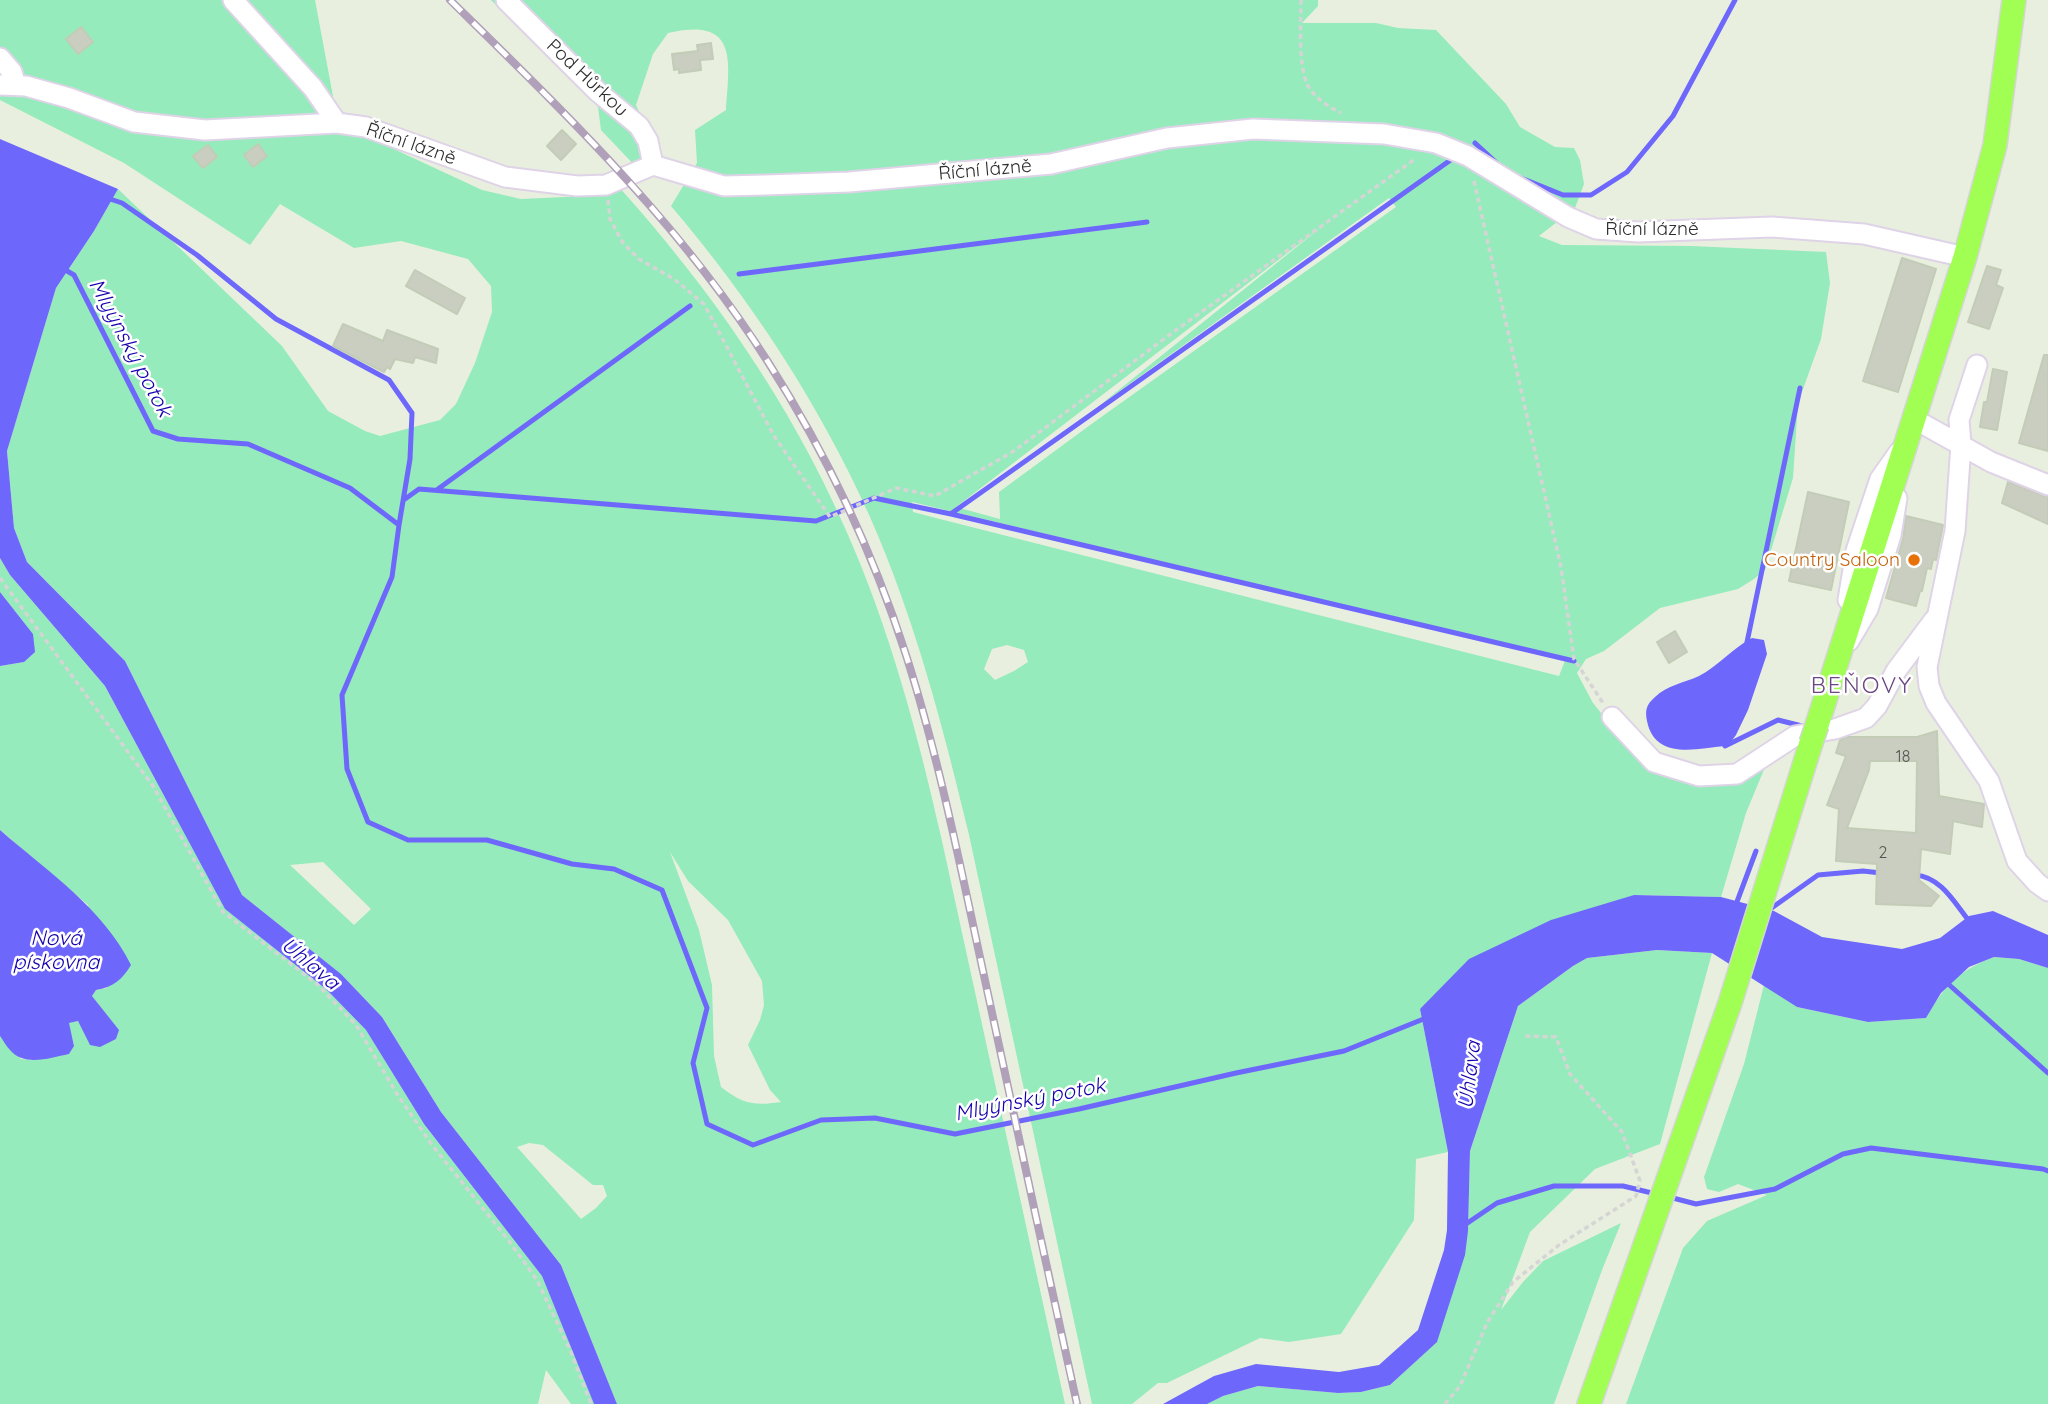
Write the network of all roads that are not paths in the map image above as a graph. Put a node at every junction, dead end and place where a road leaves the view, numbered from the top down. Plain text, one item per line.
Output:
1 (233, 0) edge
2 (506, 0) edge
3 (2014, 0) edge
4 (0, 58) edge
5 (8, 85) edge
6 (337, 123) junction
7 (653, 165) junction
8 (1965, 257) junction
9 (1977, 365) dead end
10 (1911, 430) junction
11 (1961, 444) junction
12 (2048, 485) edge
13 (1936, 617) junction
14 (1612, 717) road end
15 (2048, 891) edge
16 (1590, 1404) edge

1 - 6 street
2 - 7 street, Pod Hůrkou
3 - 8 main road
4 - 5 street
5 - 6 street, Říční lázně
6 - 7 street, Říční lázně
7 - 8 street, Říční lázně
8 - 10 main road
9 - 11 street
10 - 11 street
10 - 16 main road
11 - 12 street
11 - 13 street
13 - 14 street
13 - 15 street

